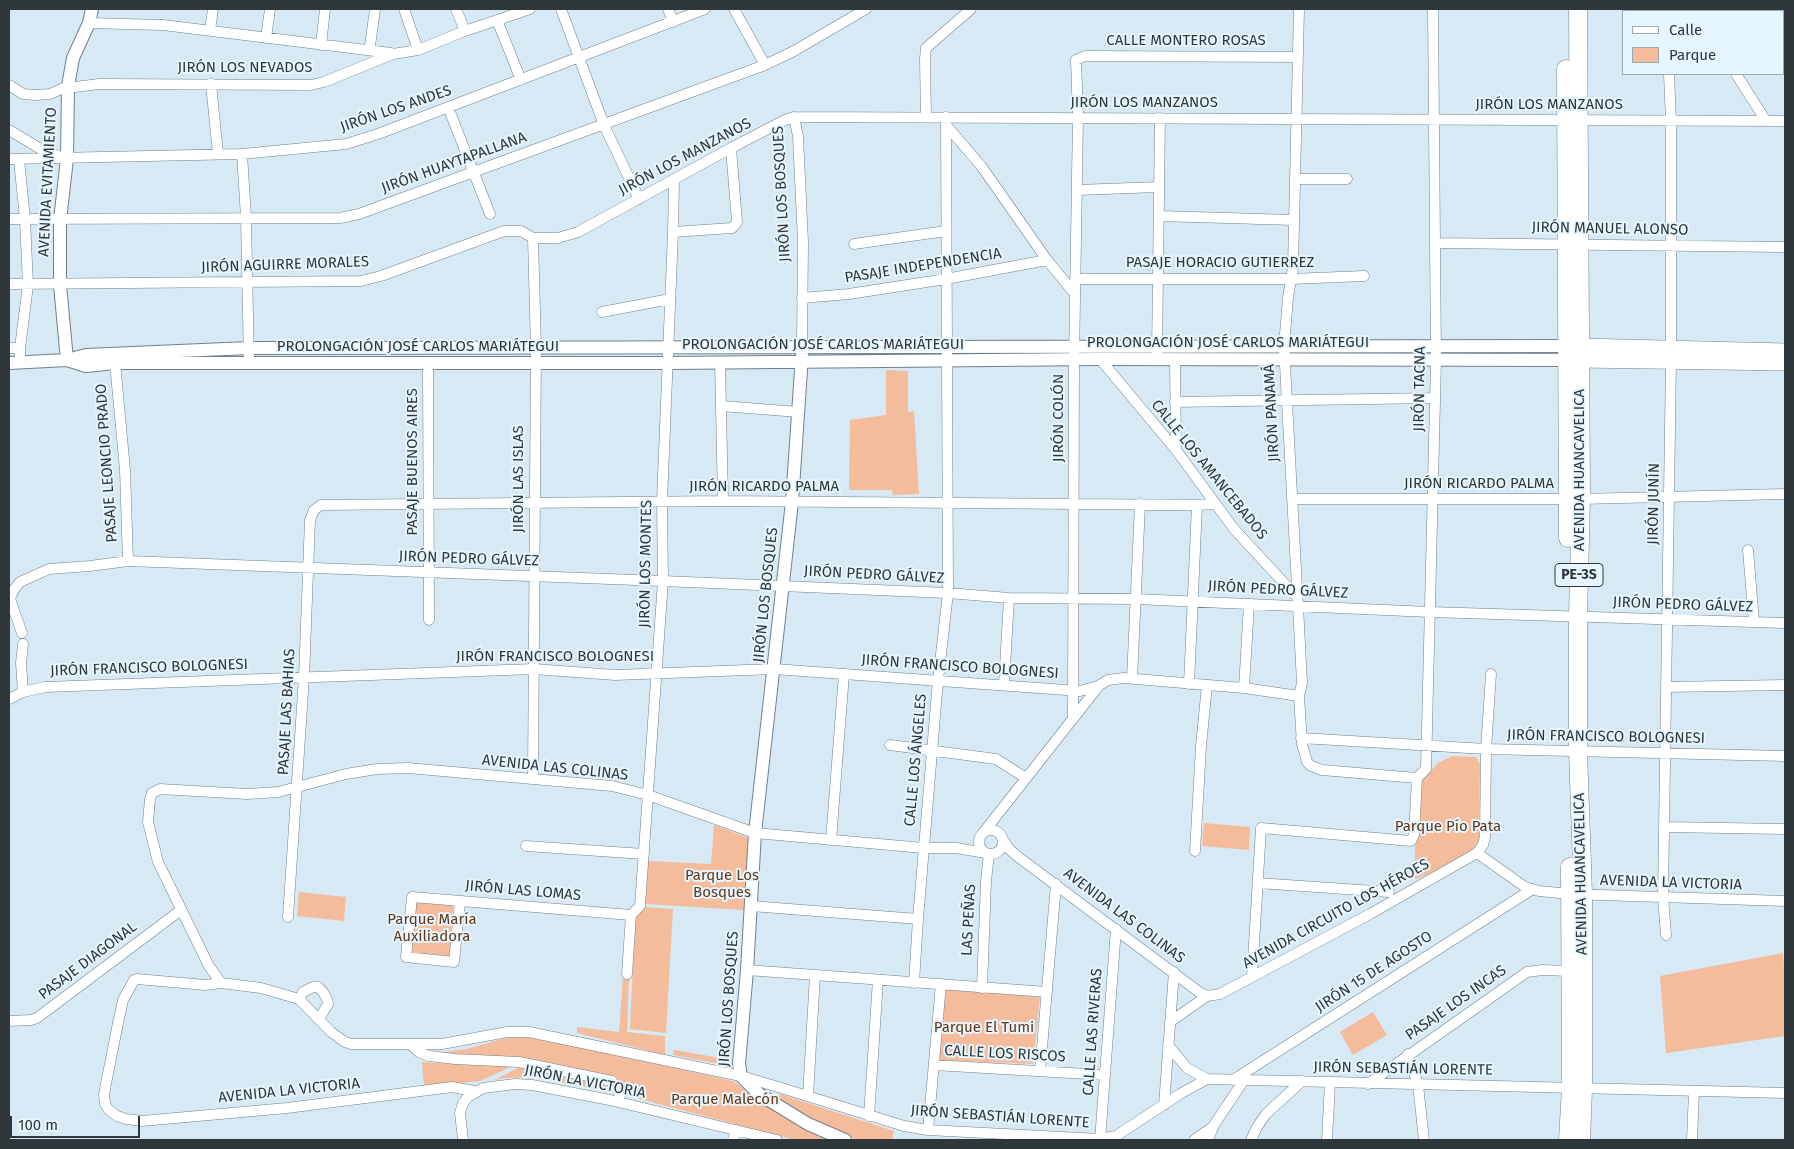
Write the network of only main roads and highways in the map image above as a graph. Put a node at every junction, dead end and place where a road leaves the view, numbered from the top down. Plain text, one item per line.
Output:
1 (1567, 9) edge
2 (1578, 9) edge
3 (1572, 120) junction
4 (1785, 351) edge
5 (1574, 353) junction
6 (1671, 354) junction
7 (1785, 363) edge
8 (1576, 894) junction
9 (1577, 1089) junction
10 (1568, 1140) edge
11 (1581, 1140) edge

1 - 3 highway, AVENIDA HUANCAVELICA / PE-3S
2 - 3 highway, AVENIDA HUANCAVELICA / PE-3S
3 - 5 highway, AVENIDA HUANCAVELICA / PE-3S
4 - 6 main road
5 - 6 main road
5 - 8 highway, AVENIDA HUANCAVELICA / PE-3S
6 - 7 main road
8 - 9 highway, AVENIDA HUANCAVELICA / PE-3S
8 - 9 highway, AVENIDA HUANCAVELICA / PE-3S
9 - 10 highway, AVENIDA HUANCAVELICA / PE-3S
9 - 11 highway, AVENIDA HUANCAVELICA / PE-3S

